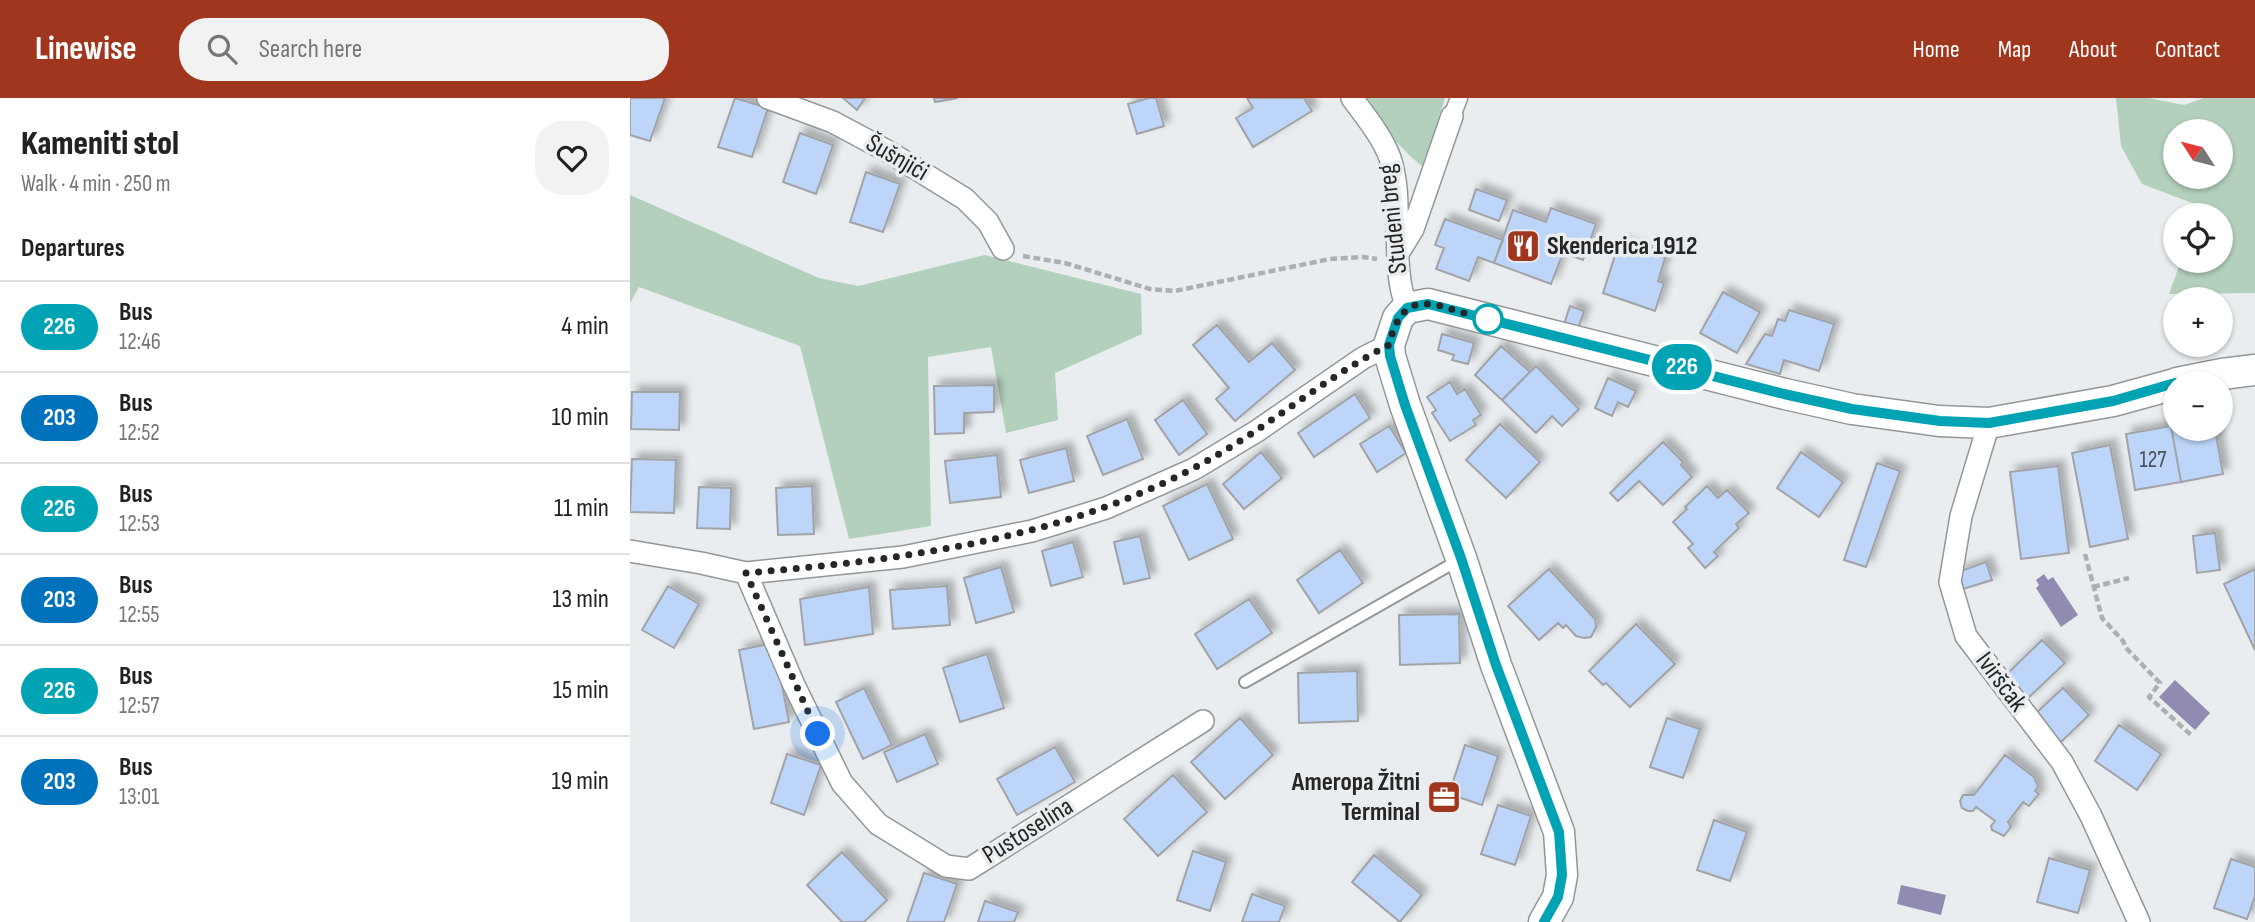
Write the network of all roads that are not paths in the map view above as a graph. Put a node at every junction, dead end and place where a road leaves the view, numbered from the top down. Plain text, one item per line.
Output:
1 (768, 98) edge
2 (1352, 98) edge
3 (1456, 107) edge
4 (1003, 249) road end
5 (1399, 257) junction
6 (1407, 308) junction
7 (1389, 345) junction
8 (2255, 370) edge
9 (2233, 373) edge
10 (2163, 387) edge
11 (1989, 423) junction
12 (630, 551) edge
13 (1461, 558) junction
14 (746, 573) junction
15 (1245, 682) dead end
16 (1203, 721) dead end
17 (1544, 922) edge
18 (2138, 922) edge

1 - 4 street, Šušnjići
2 - 5 street, Studeni breg
3 - 5 street
5 - 6 street, Studeni breg
6 - 7 main road
6 - 11 main road
7 - 13 main road
7 - 14 street
8 - 9 main road
10 - 11 main road
11 - 18 street, Ivirščak
12 - 14 street
13 - 15 lane
13 - 17 main road
14 - 16 street, Pustoselina

